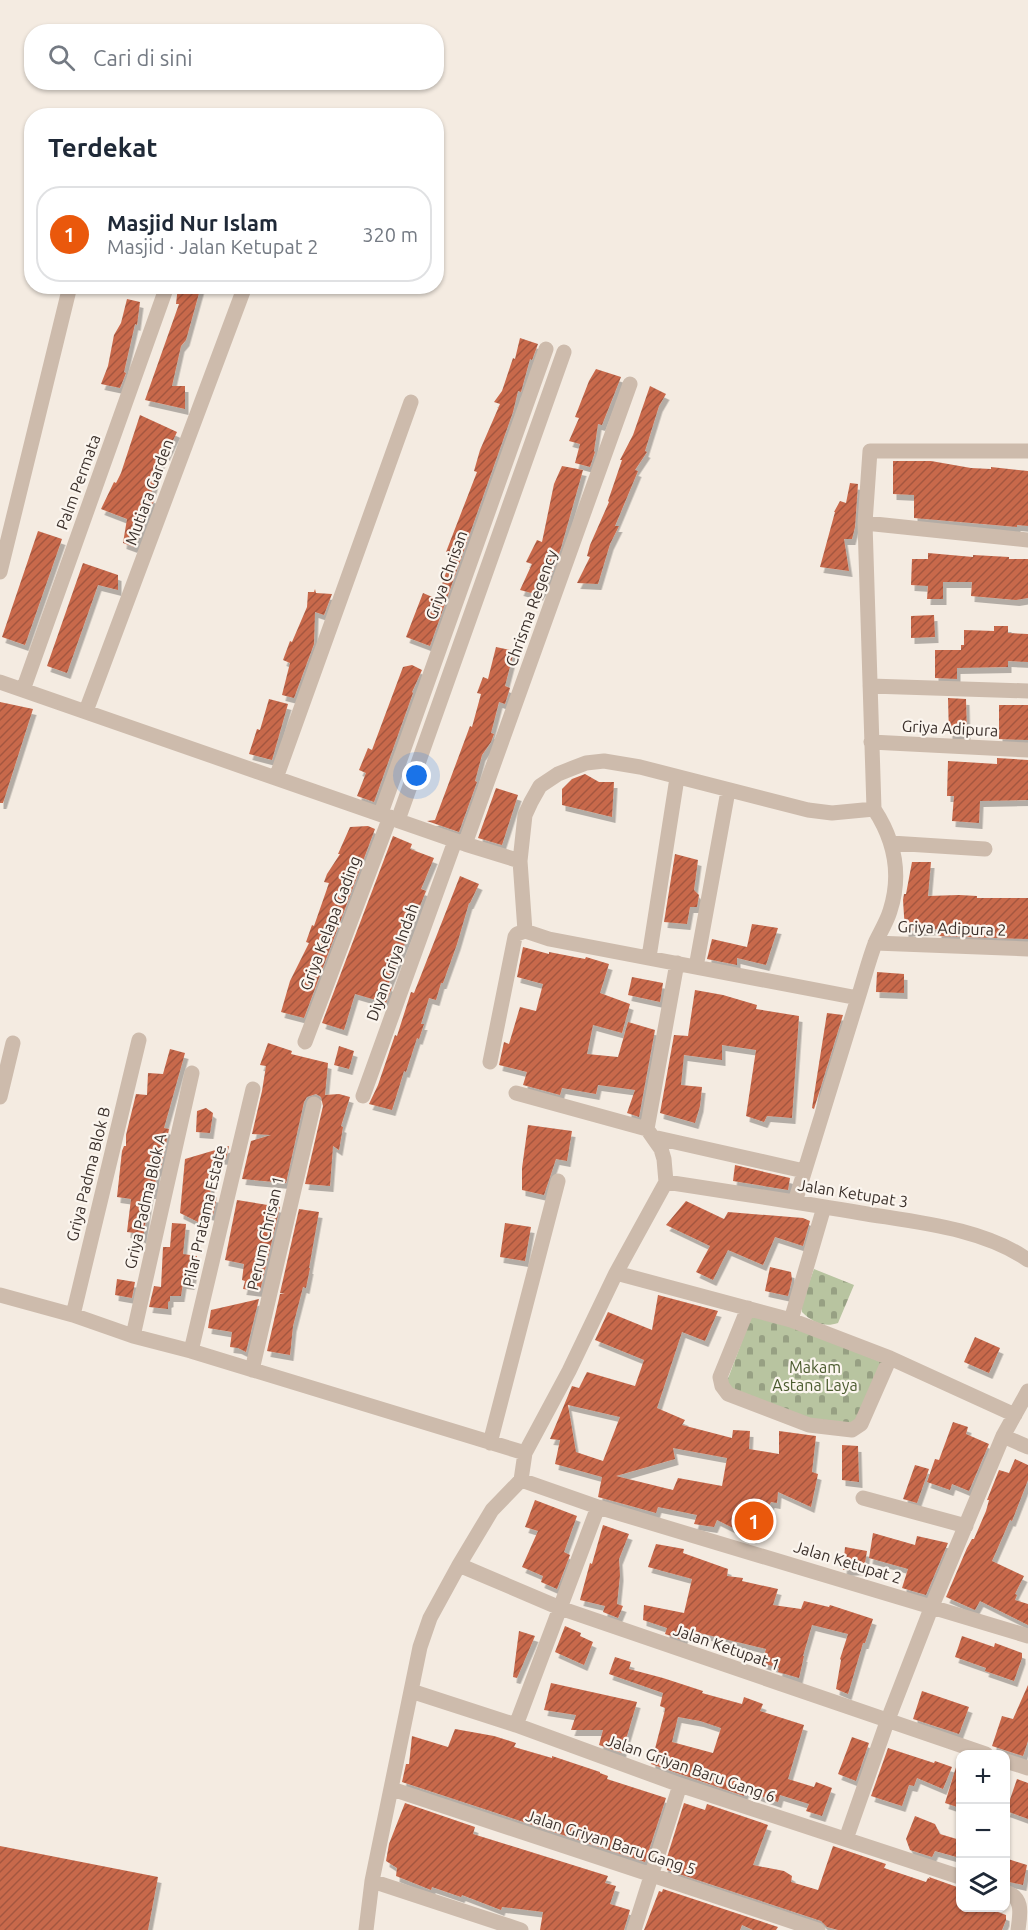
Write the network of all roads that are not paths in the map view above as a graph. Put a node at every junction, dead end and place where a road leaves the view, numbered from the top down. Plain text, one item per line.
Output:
1 (68, 294) edge
2 (164, 294) edge
3 (242, 294) edge
4 (546, 349) dead end
5 (564, 352) dead end
6 (630, 384) dead end
7 (411, 402) dead end
8 (1028, 451) edge
9 (865, 523) junction
10 (1028, 540) edge
11 (0, 572) edge
12 (0, 682) edge
13 (870, 686) junction
14 (23, 690) junction
15 (1028, 691) edge
16 (86, 711) junction
17 (871, 742) junction
18 (1028, 750) edge
19 (276, 778) junction
20 (677, 778) junction
21 (728, 791) junction
22 (874, 809) junction
23 (389, 817) junction
24 (460, 842) junction
25 (891, 843) junction
26 (985, 849) dead end
27 (520, 861) junction
28 (525, 931) junction
29 (875, 942) junction
30 (1028, 949) edge
31 (650, 957) junction
32 (677, 963) junction
33 (696, 967) junction
34 (858, 998) junction
35 (139, 1040) dead end
36 (305, 1042) dead end
37 (13, 1043) dead end
38 (490, 1062) dead end
39 (192, 1073) dead end
40 (253, 1089) dead end
41 (516, 1093) dead end
42 (0, 1096) edge
43 (363, 1096) dead end
44 (314, 1104) dead end
45 (650, 1133) junction
46 (804, 1171) junction
47 (558, 1181) dead end
48 (666, 1182) junction
49 (795, 1202) junction
50 (824, 1207) junction
51 (1028, 1260) edge
52 (616, 1273) junction
53 (0, 1295) edge
54 (747, 1308) junction
55 (73, 1315) junction
56 (791, 1320) junction
57 (134, 1336) junction
58 (191, 1351) junction
59 (890, 1358) junction
60 (252, 1370) junction
61 (1028, 1392) edge
62 (1015, 1415) junction
63 (1003, 1436) junction
64 (490, 1443) junction
65 (1028, 1447) edge
66 (525, 1453) junction
67 (521, 1480) junction
68 (863, 1498) dead end
69 (598, 1507) junction
70 (966, 1526) junction
71 (459, 1565) junction
72 (932, 1606) junction
73 (560, 1608) junction
74 (1028, 1636) edge
75 (411, 1691) junction
76 (887, 1722) junction
77 (516, 1725) junction
78 (971, 1750) edge
79 (1010, 1763) edge
80 (1028, 1768) edge
81 (680, 1785) junction
82 (392, 1789) junction
83 (846, 1839) junction
84 (651, 1874) junction
85 (956, 1876) edge
86 (372, 1881) junction
87 (1010, 1895) edge
88 (366, 1930) edge
89 (521, 1930) edge
90 (634, 1930) edge
91 (818, 1930) edge
92 (1018, 1930) edge

1 - 11 street
2 - 14 street, Palm Permata
3 - 16 street, Mutiara Garden
4 - 23 street, Griya Chrisan
5 - 23 street
6 - 24 street, Chrisma Regency
7 - 19 street
8 - 9 street
9 - 10 street
9 - 13 street
12 - 14 street
13 - 15 street
13 - 17 street
14 - 16 street
16 - 19 street
17 - 18 street, Griya Adipura
17 - 22 street
19 - 23 street
20 - 21 street
20 - 27 street
20 - 31 street
21 - 22 street
21 - 33 street
22 - 25 street
23 - 24 street
23 - 36 street, Griya Kelapa Gading
24 - 27 street
24 - 43 street, Diyan Griya Indah
25 - 26 street
25 - 29 street
27 - 28 street
28 - 31 street
28 - 38 street
29 - 30 street, Griya Adipura 2
29 - 34 street
31 - 32 street
32 - 33 street
32 - 45 street
33 - 34 street
34 - 46 street
35 - 55 street, Griya Padma Blok B
37 - 42 street
39 - 57 street, Griya Padma Blok A
40 - 58 street, Pilar Pratama Estate
41 - 45 street
44 - 60 street, Perum Chrisan 1
45 - 46 street
45 - 48 street
46 - 49 street
47 - 64 street
48 - 49 street, Jalan Ketupat 3
48 - 52 street
49 - 50 street, Jalan Ketupat 3
50 - 51 street, Jalan Ketupat 3
50 - 56 street
52 - 54 street
52 - 66 street
53 - 55 street
54 - 56 street
54 - 59 street
55 - 57 street
56 - 59 street
57 - 58 street
58 - 60 street
59 - 62 street
60 - 64 street
61 - 62 street
62 - 63 street
63 - 65 street
63 - 70 street
64 - 66 street
66 - 67 street
67 - 69 street, Jalan Ketupat 2
67 - 71 street
68 - 70 street
69 - 72 street, Jalan Ketupat 2
69 - 73 street
70 - 72 street
71 - 73 street, Jalan Ketupat 1
71 - 75 street
72 - 74 street, Jalan Ketupat 2
72 - 76 street
73 - 76 street, Jalan Ketupat 1
73 - 77 street
75 - 77 street, Jalan Griyan Baru Gang 6
75 - 82 street
76 - 78 street, Jalan Ketupat 1
76 - 83 street
77 - 81 street, Jalan Griyan Baru Gang 6
79 - 80 street
81 - 83 street, Jalan Griyan Baru Gang 6
81 - 84 street
82 - 84 street, Jalan Griyan Baru Gang 5
82 - 86 street
83 - 85 street, Jalan Griyan Baru Gang 6
84 - 90 street
84 - 91 street, Jalan Griyan Baru Gang 5
86 - 88 street
86 - 89 street
87 - 92 street

